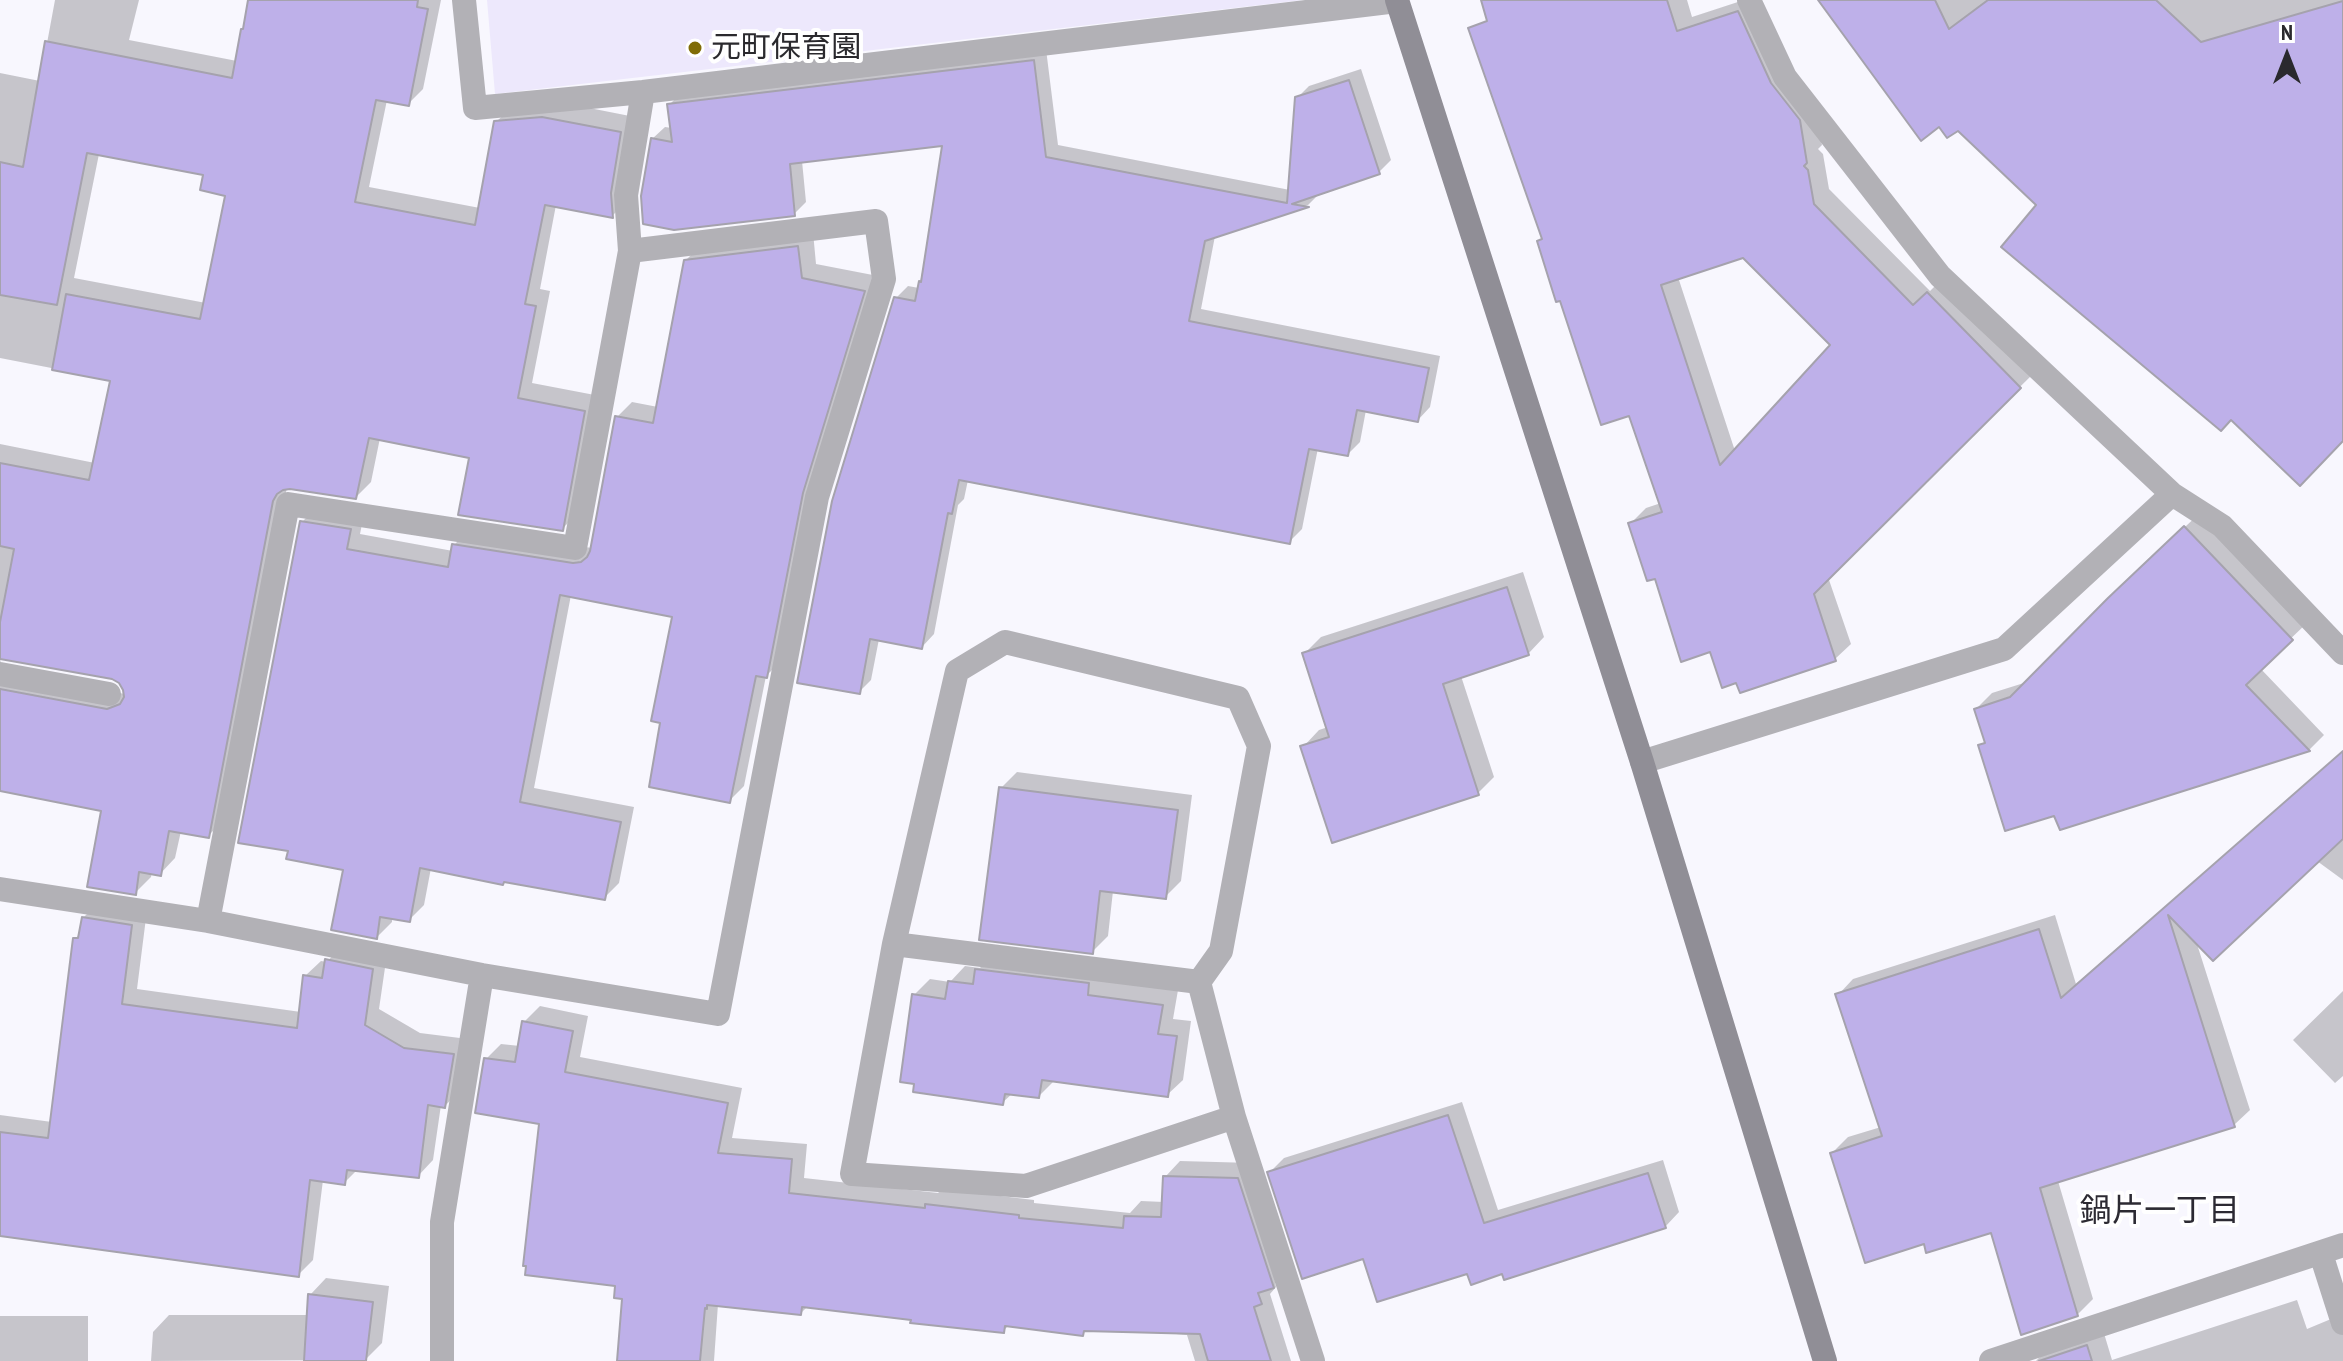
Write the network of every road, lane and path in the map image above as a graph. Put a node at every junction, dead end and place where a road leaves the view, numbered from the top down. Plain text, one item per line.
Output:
1 (464, 0) edge
2 (1397, 0) edge
3 (1749, 0) edge
4 (643, 92) junction
5 (630, 251) junction
6 (2172, 494) junction
7 (2343, 653) edge
8 (0, 674) edge
9 (109, 694) dead end
10 (1642, 762) junction
11 (0, 889) edge
12 (208, 921) junction
13 (894, 944) junction
14 (482, 975) junction
15 (1199, 982) junction
16 (1234, 1117) junction
17 (2332, 1250) edge
18 (2343, 1323) edge
19 (442, 1361) edge
20 (1313, 1361) edge
21 (1825, 1361) edge
22 (1991, 1361) edge

1 - 4 street
2 - 4 street
2 - 10 street
3 - 6 street
4 - 5 street
5 - 12 street
5 - 14 street
6 - 7 street
6 - 10 street
8 - 9 street
10 - 21 street
11 - 12 street
12 - 14 street
13 - 15 street
13 - 15 street
13 - 16 street
14 - 19 street
15 - 16 street
16 - 20 street
17 - 18 street
17 - 22 street

